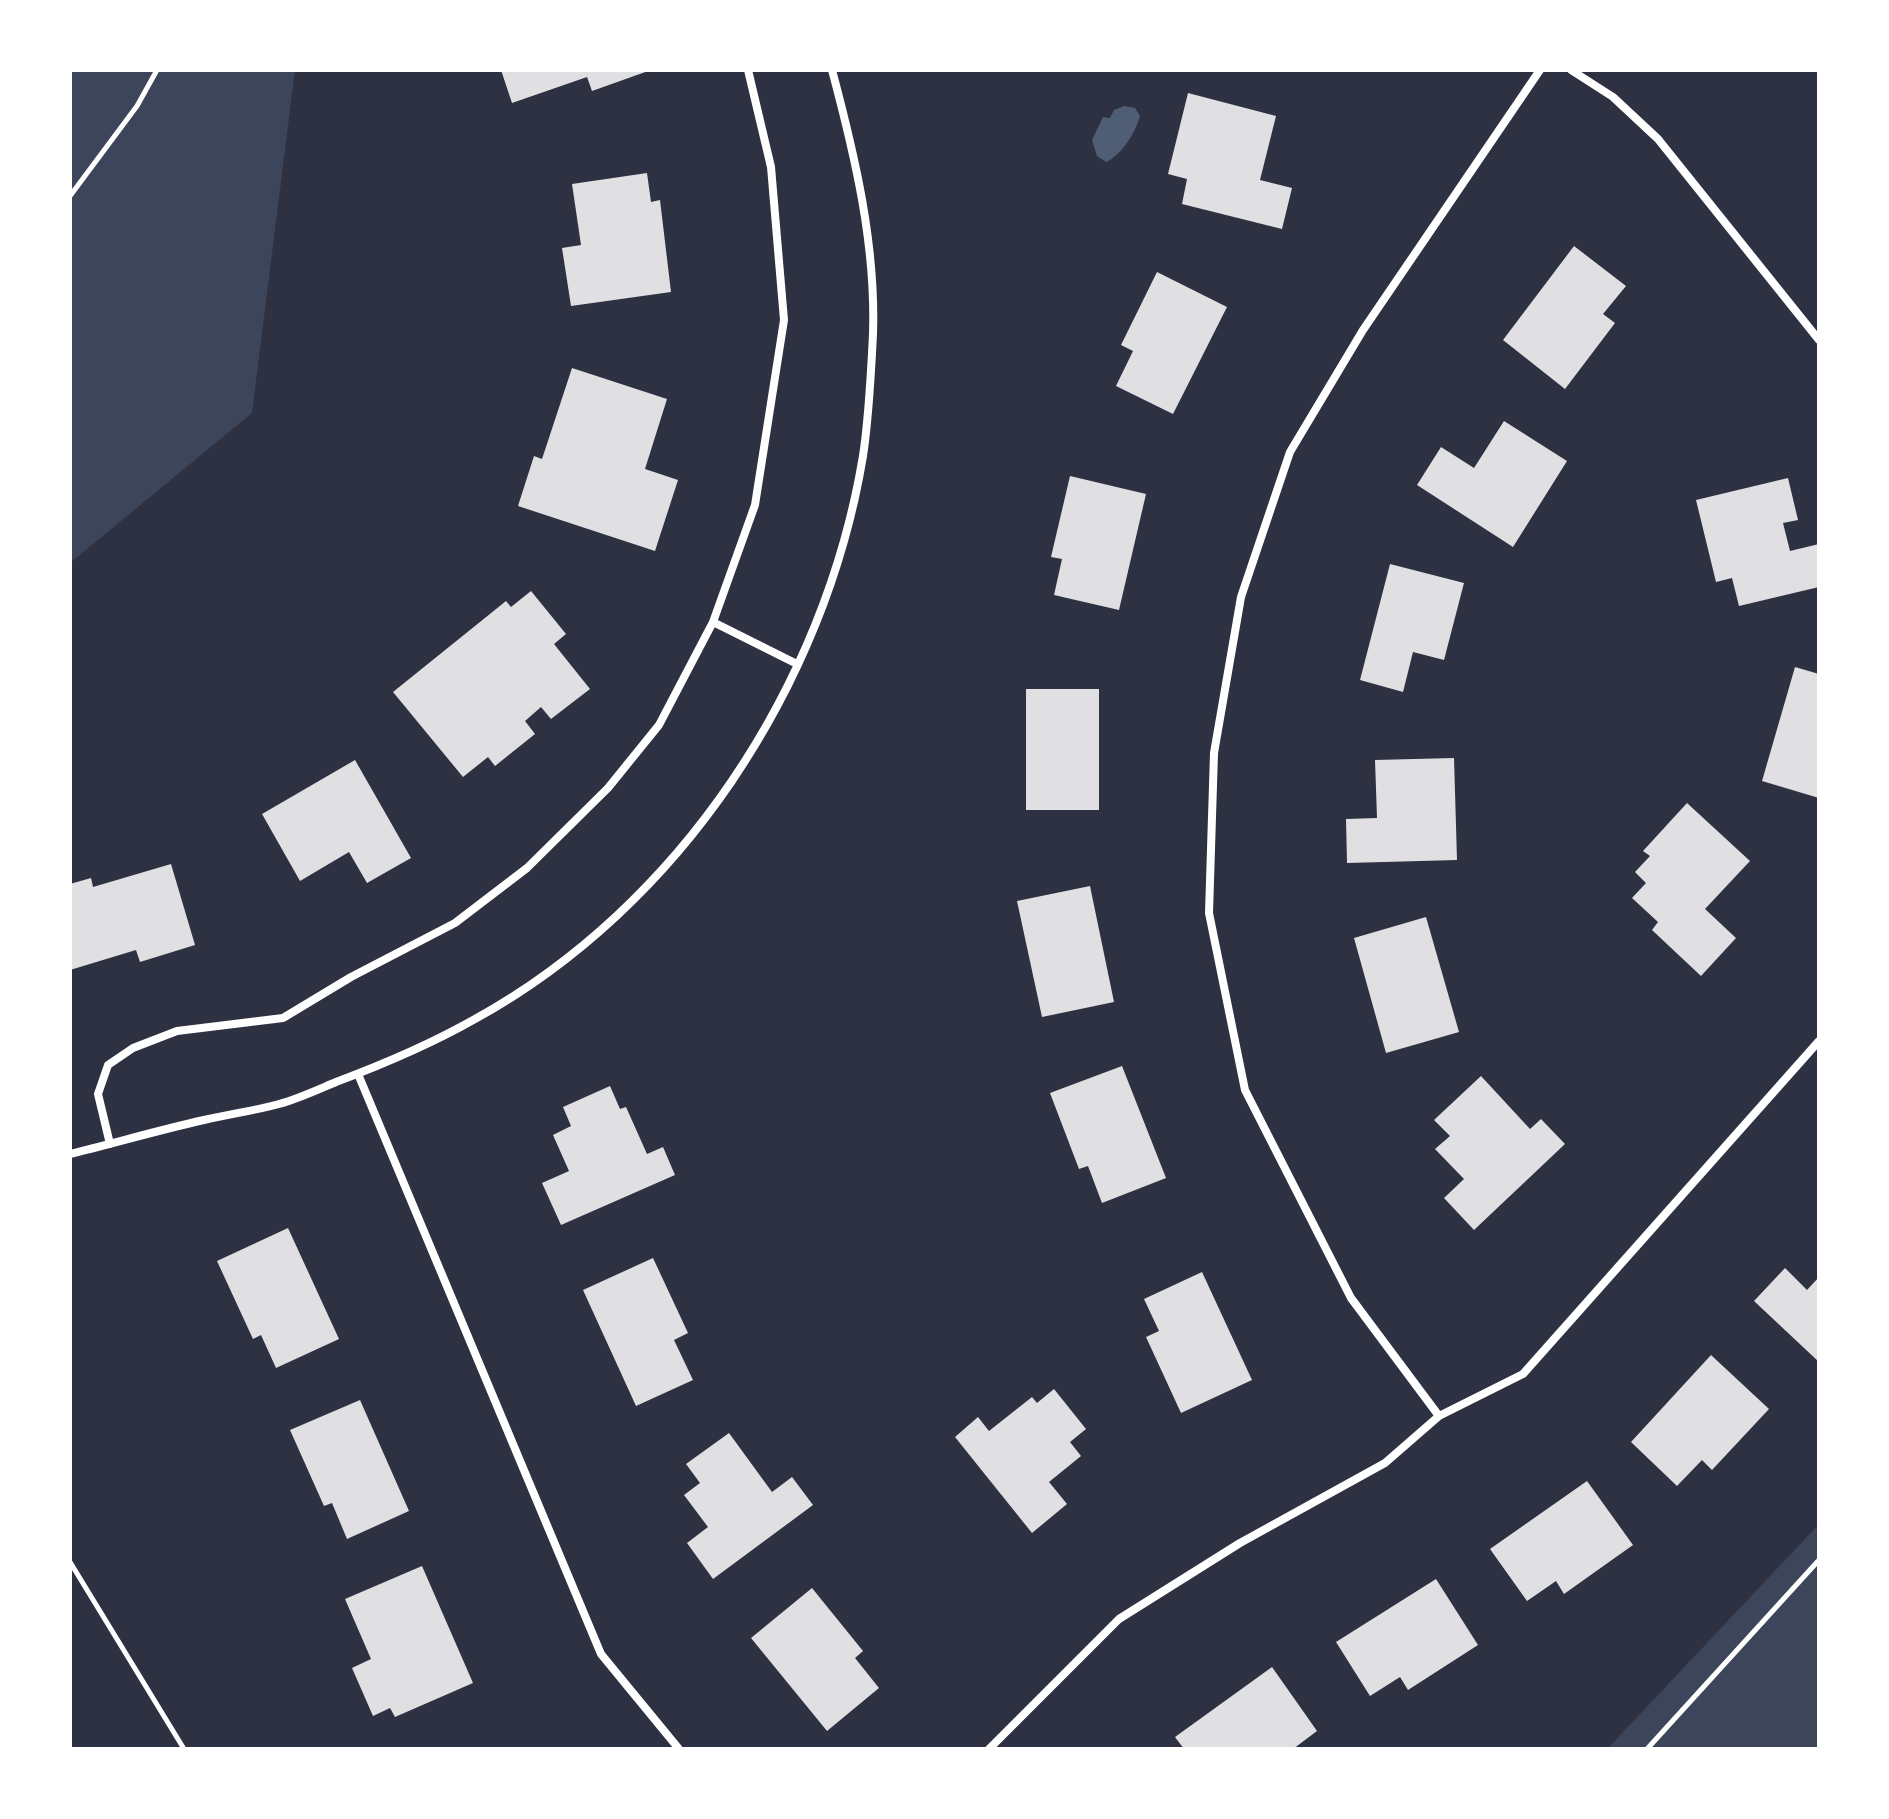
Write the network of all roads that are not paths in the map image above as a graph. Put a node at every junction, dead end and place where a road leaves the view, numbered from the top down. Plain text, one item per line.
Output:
1 (748, 70) edge
2 (832, 70) edge
3 (1540, 70) edge
4 (1571, 70) edge
5 (1819, 340) edge
6 (713, 622) junction
7 (797, 664) junction
8 (1819, 1041) edge
9 (358, 1074) junction
10 (110, 1144) junction
11 (70, 1154) edge
12 (1439, 1416) junction
13 (679, 1749) edge
14 (989, 1749) edge

1 - 6 street
2 - 7 street
3 - 12 street
4 - 5 street
6 - 7 street
6 - 10 street
7 - 9 street
8 - 12 street
9 - 10 street
9 - 13 street
10 - 11 street
12 - 14 street

